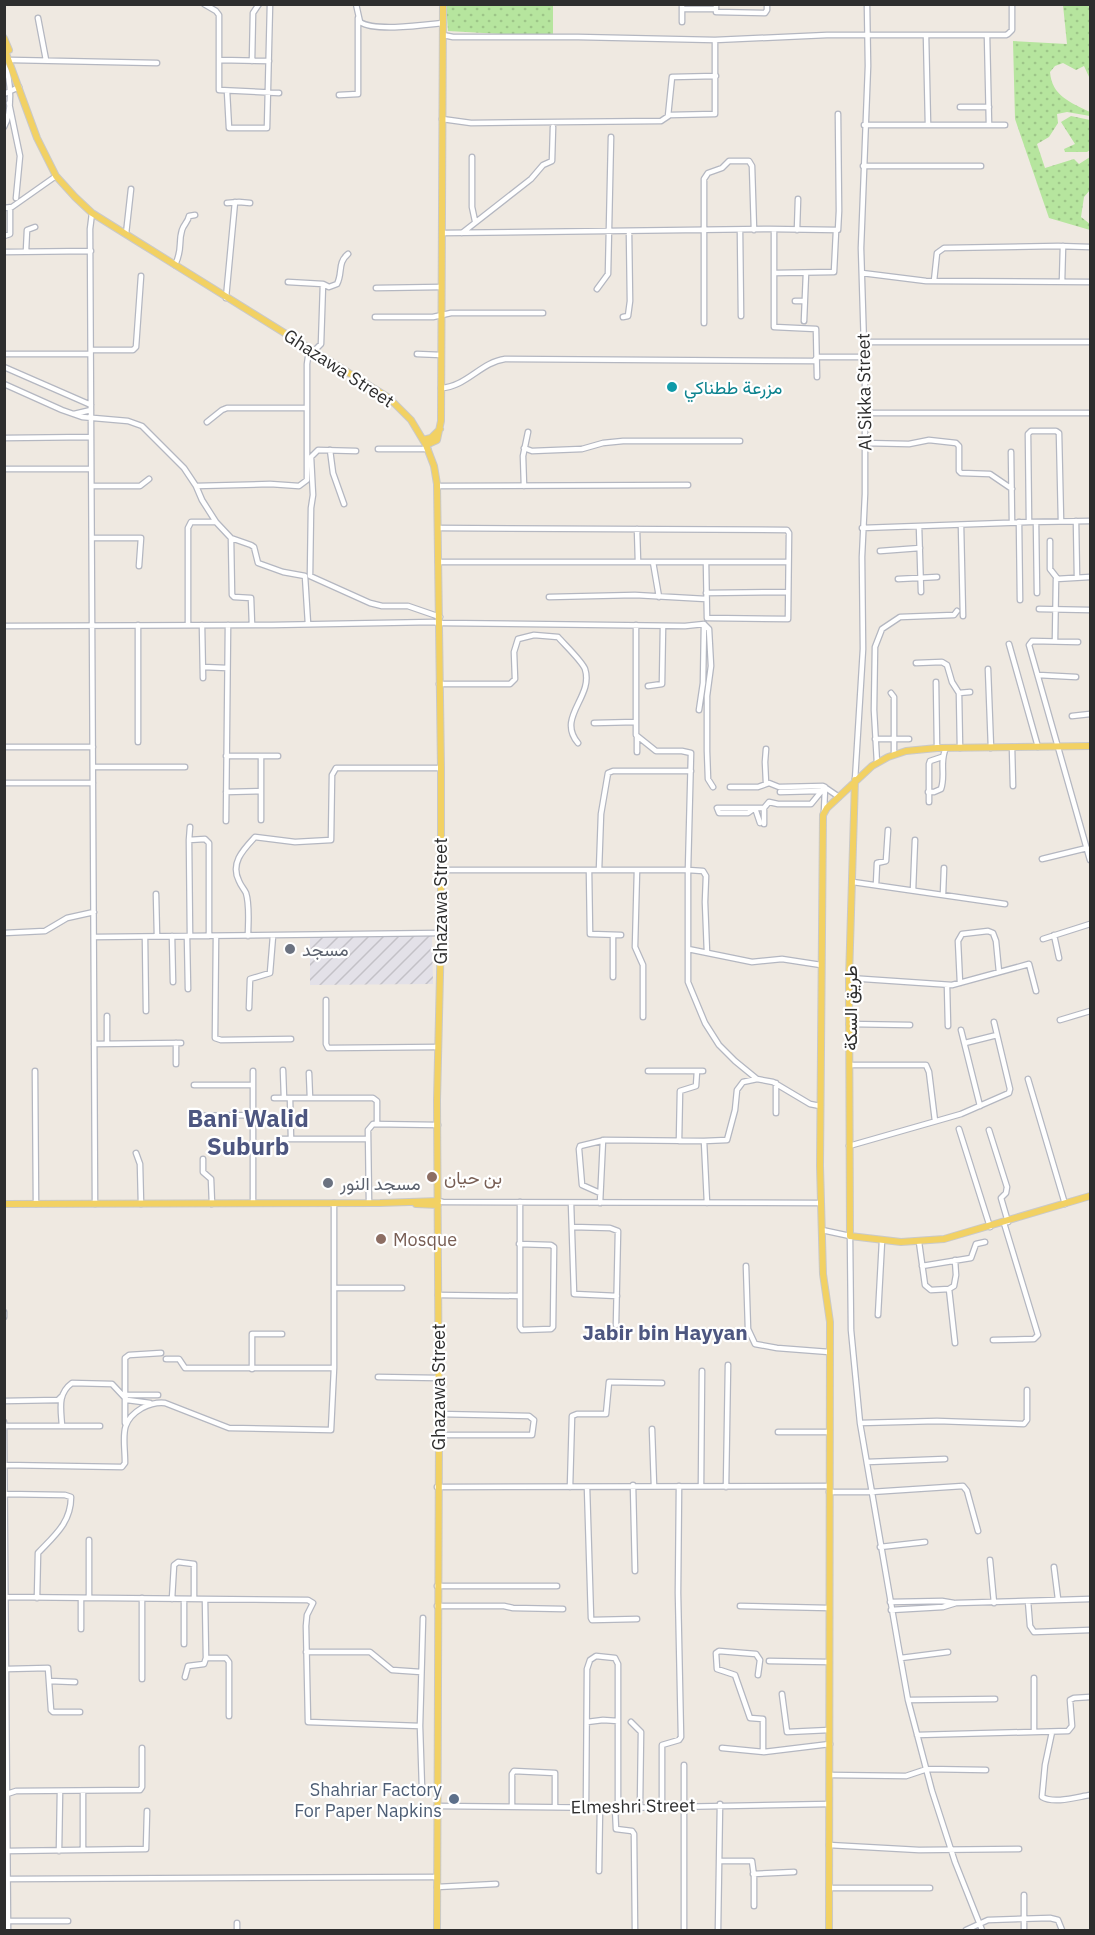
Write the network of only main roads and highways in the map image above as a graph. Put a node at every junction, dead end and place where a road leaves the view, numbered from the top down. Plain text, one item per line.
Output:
1 (443, 4) edge
2 (4, 38) edge
3 (4, 48) edge
4 (15, 74) junction
5 (441, 429) junction
6 (437, 440) junction
7 (426, 445) junction
8 (432, 460) junction
9 (1090, 746) edge
10 (855, 780) junction
11 (438, 1191) junction
12 (1090, 1196) edge
13 (426, 1203) junction
14 (4, 1204) edge
15 (439, 1205) junction
16 (437, 1930) edge
17 (829, 1930) edge

1 - 5 main road
2 - 4 main road, Ghazawa Street
3 - 4 main road, Ghazawa Street
4 - 7 main road, Ghazawa Street
5 - 6 main road
5 - 7 main road
6 - 7 main road
6 - 8 main road
7 - 8 main road, Ghazawa Street
8 - 11 main road, Ghazawa Street
9 - 10 main road
10 - 12 main road, طريق السكة
10 - 17 main road
11 - 13 main road
11 - 15 main road, Ghazawa Street
13 - 14 main road
13 - 15 main road
13 - 15 main road
15 - 16 main road, Ghazawa Street

